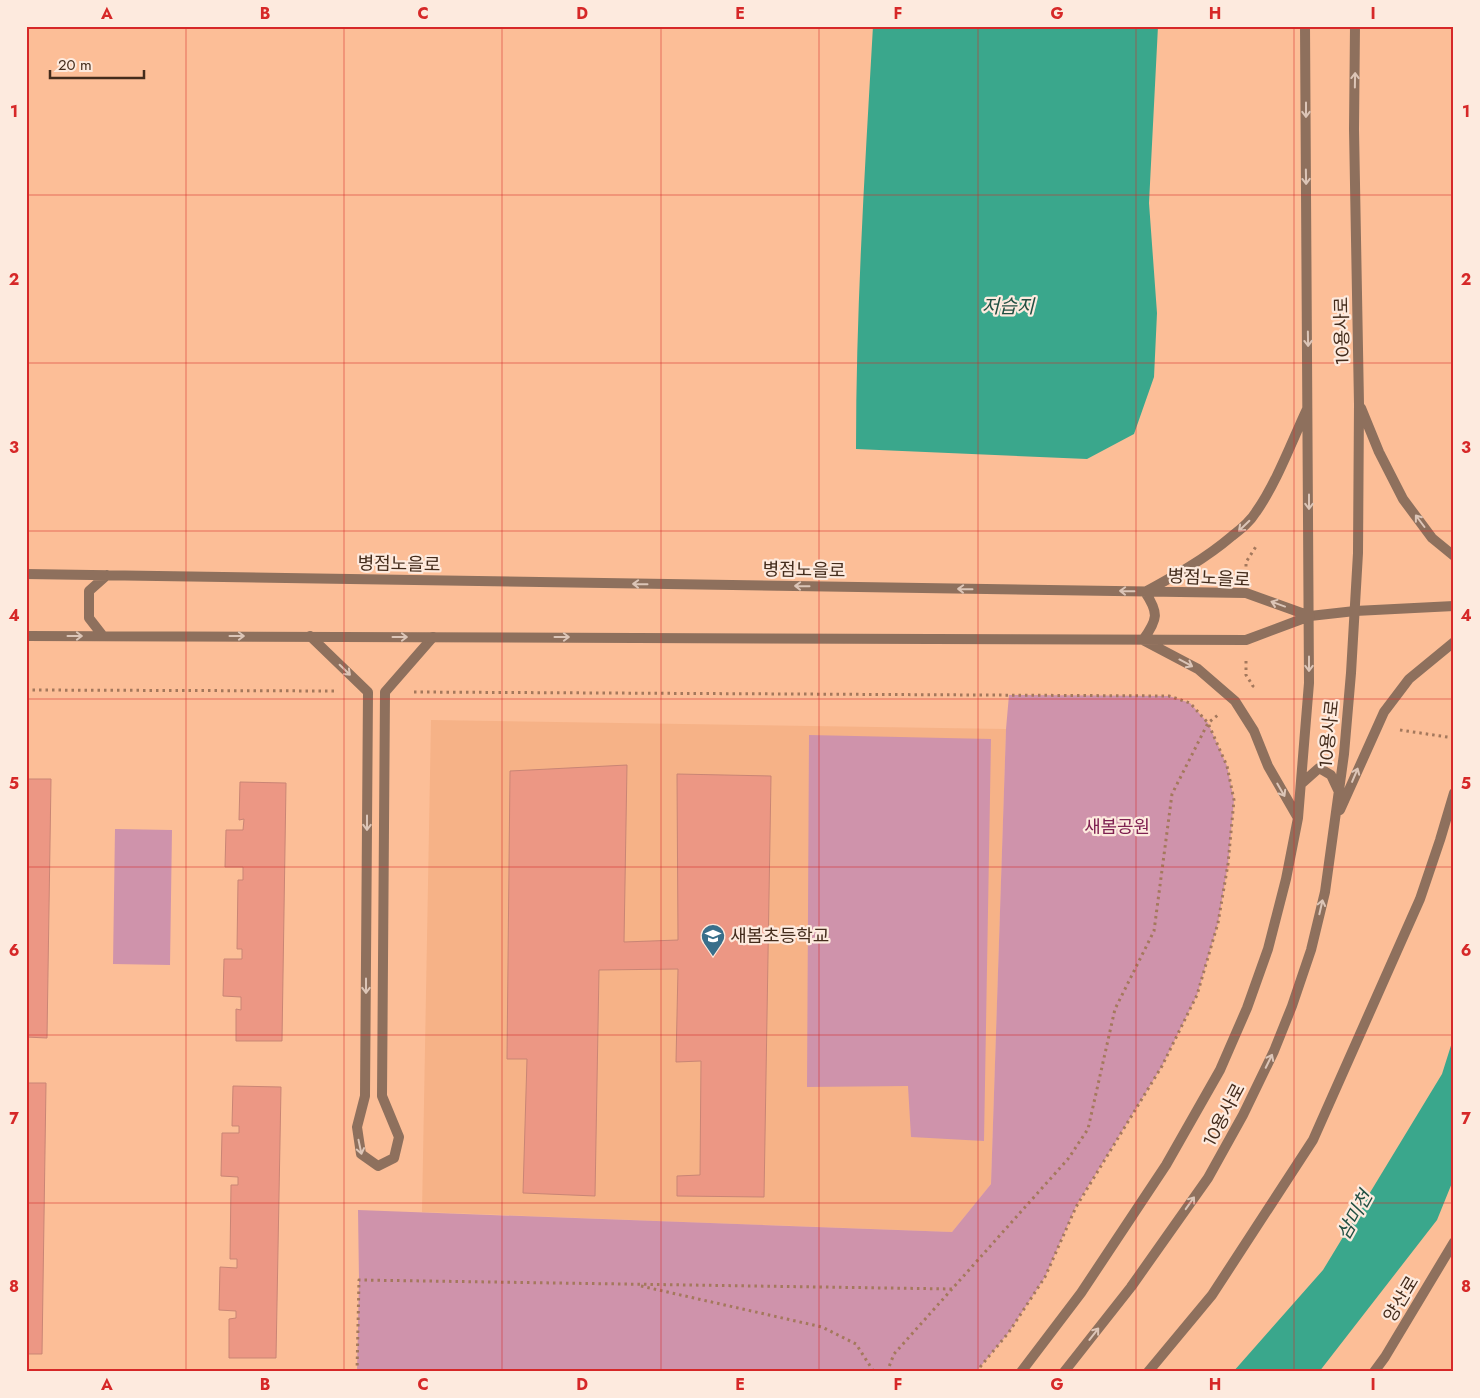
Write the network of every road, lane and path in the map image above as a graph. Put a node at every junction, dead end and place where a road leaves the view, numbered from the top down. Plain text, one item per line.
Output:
1 (1305, 26) edge
2 (1355, 26) edge
3 (1359, 404) junction
4 (1308, 406) junction
5 (1259, 541) dead end
6 (1454, 556) edge
7 (1246, 562) dead end
8 (26, 574) edge
9 (107, 575) junction
10 (1145, 592) junction
11 (1454, 606) edge
12 (1355, 611) junction
13 (1310, 616) junction
14 (26, 636) edge
15 (104, 636) junction
16 (310, 636) junction
17 (433, 637) junction
18 (1144, 640) junction
19 (1454, 642) edge
20 (1246, 675) dead end
21 (1253, 686) dead end
22 (26, 690) edge
23 (368, 692) junction
24 (385, 692) junction
25 (1208, 723) junction
26 (1400, 730) dead end
27 (1454, 738) edge
28 (1301, 784) junction
29 (1338, 791) junction
30 (1454, 793) edge
31 (1298, 818) junction
32 (1336, 820) junction
33 (1454, 1242) edge
34 (633, 1284) junction
35 (952, 1289) junction
36 (357, 1372) edge
37 (874, 1372) edge
38 (887, 1372) edge
39 (976, 1372) edge
40 (1021, 1372) edge
41 (1064, 1372) edge
42 (1148, 1372) edge
43 (1374, 1372) edge

1 -> 4 street, 10용사로
3 -> 2 street, 10용사로
6 -> 3 street
3 - 12 street, 10용사로
4 -> 10 street
4 -> 13 street, 10용사로
5 - 7 path
8 - 9 street, 병점노을로
10 -> 9 street, 병점노을로
9 - 15 street
13 -> 10 street, 병점노을로
10 - 18 street
11 - 12 street
12 - 13 street
12 - 29 street, 10용사로
13 - 18 street
13 -> 28 street, 10용사로
14 -> 15 street
15 -> 16 street
16 -> 17 street
16 -> 23 street
17 -> 18 street
17 - 24 street
18 -> 31 street
32 -> 19 street
20 - 21 path
22 - 23 path
23 -> 24 street
24 - 25 path
25 - 35 path
25 - 39 path
26 - 27 path
28 - 29 street
28 - 31 street, 10용사로
29 - 32 street, 10용사로
30 - 42 street
31 - 40 street, 10용사로
41 -> 32 street, 10용사로
33 - 43 street, 양산로
34 - 35 path
34 - 36 path
34 - 37 path
35 - 38 path

